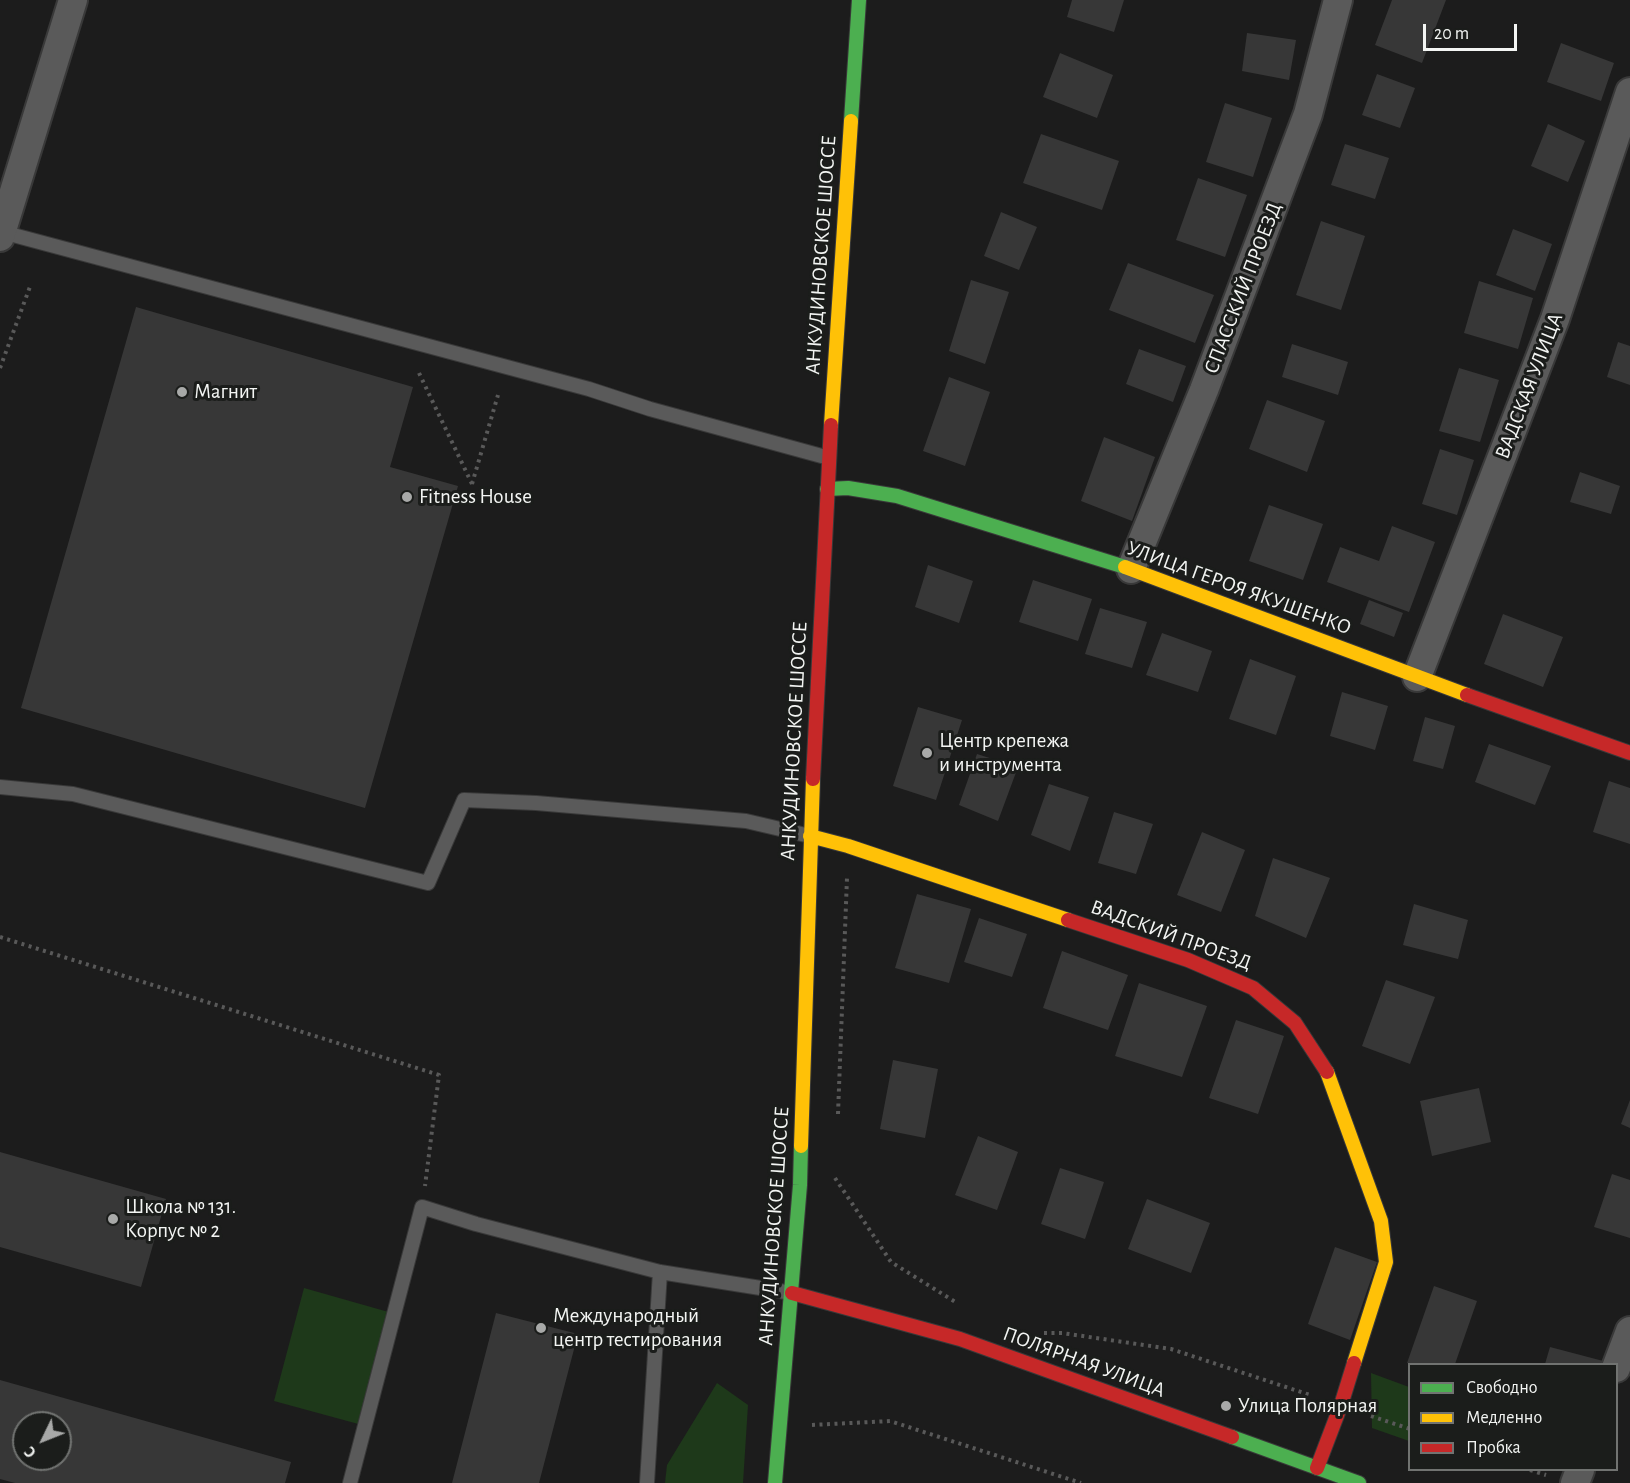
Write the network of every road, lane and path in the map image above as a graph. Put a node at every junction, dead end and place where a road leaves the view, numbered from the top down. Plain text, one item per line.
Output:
1 (73, 0) edge
2 (859, 0) edge
3 (1338, 0) edge
4 (1630, 92) edge
5 (1, 234) edge
6 (31, 284) dead end
7 (0, 368) edge
8 (418, 373) dead end
9 (498, 395) dead end
10 (829, 458) junction
11 (827, 489) junction
12 (1131, 569) junction
13 (1417, 677) junction
14 (1630, 753) edge
15 (0, 787) edge
16 (810, 836) junction
17 (848, 846) junction
18 (0, 937) edge
19 (837, 1119) dead end
20 (835, 1167) dead end
21 (423, 1207) junction
22 (660, 1272) junction
23 (792, 1293) junction
24 (962, 1306) dead end
25 (1630, 1331) edge
26 (1043, 1333) dead end
27 (1618, 1365) edge
28 (1341, 1405) junction
29 (807, 1425) dead end
30 (1408, 1428) edge
31 (1317, 1468) junction
32 (350, 1483) edge
33 (647, 1483) edge
34 (775, 1483) edge
35 (1081, 1483) edge
36 (1359, 1483) edge

1 - 5 street
2 - 10 street, АНКУДИНОВСКОЕ ШОССЕ
3 - 12 street, СПАССКИЙ ПРОЕЗД
4 - 13 street, ВАДСКАЯ УЛИЦА
5 - 10 lane
6 - 7 path
8 - 9 path
10 - 11 street, АНКУДИНОВСКОЕ ШОССЕ
11 - 12 street, УЛИЦА ГЕРОЯ ЯКУШЕНКО
11 - 16 street, АНКУДИНОВСКОЕ ШОССЕ
12 - 13 street, УЛИЦА ГЕРОЯ ЯКУШЕНКО
13 - 14 street, УЛИЦА ГЕРОЯ ЯКУШЕНКО
15 - 16 lane
16 - 17 street, ВАДСКИЙ ПРОЕЗД
16 - 23 street, АНКУДИНОВСКОЕ ШОССЕ
17 - 19 path
17 - 28 street, ВАДСКИЙ ПРОЕЗД
18 - 21 path
20 - 24 path
21 - 22 lane
21 - 32 lane
22 - 23 lane
22 - 33 lane
23 - 31 street, ПОЛЯРНАЯ УЛИЦА
23 - 34 street, АНКУДИНОВСКОЕ ШОССЕ
25 - 27 street
26 - 28 path
28 - 30 path
28 - 31 street, ВАДСКИЙ ПРОЕЗД
29 - 35 path
31 - 36 street, ПОЛЯРНАЯ УЛИЦА

